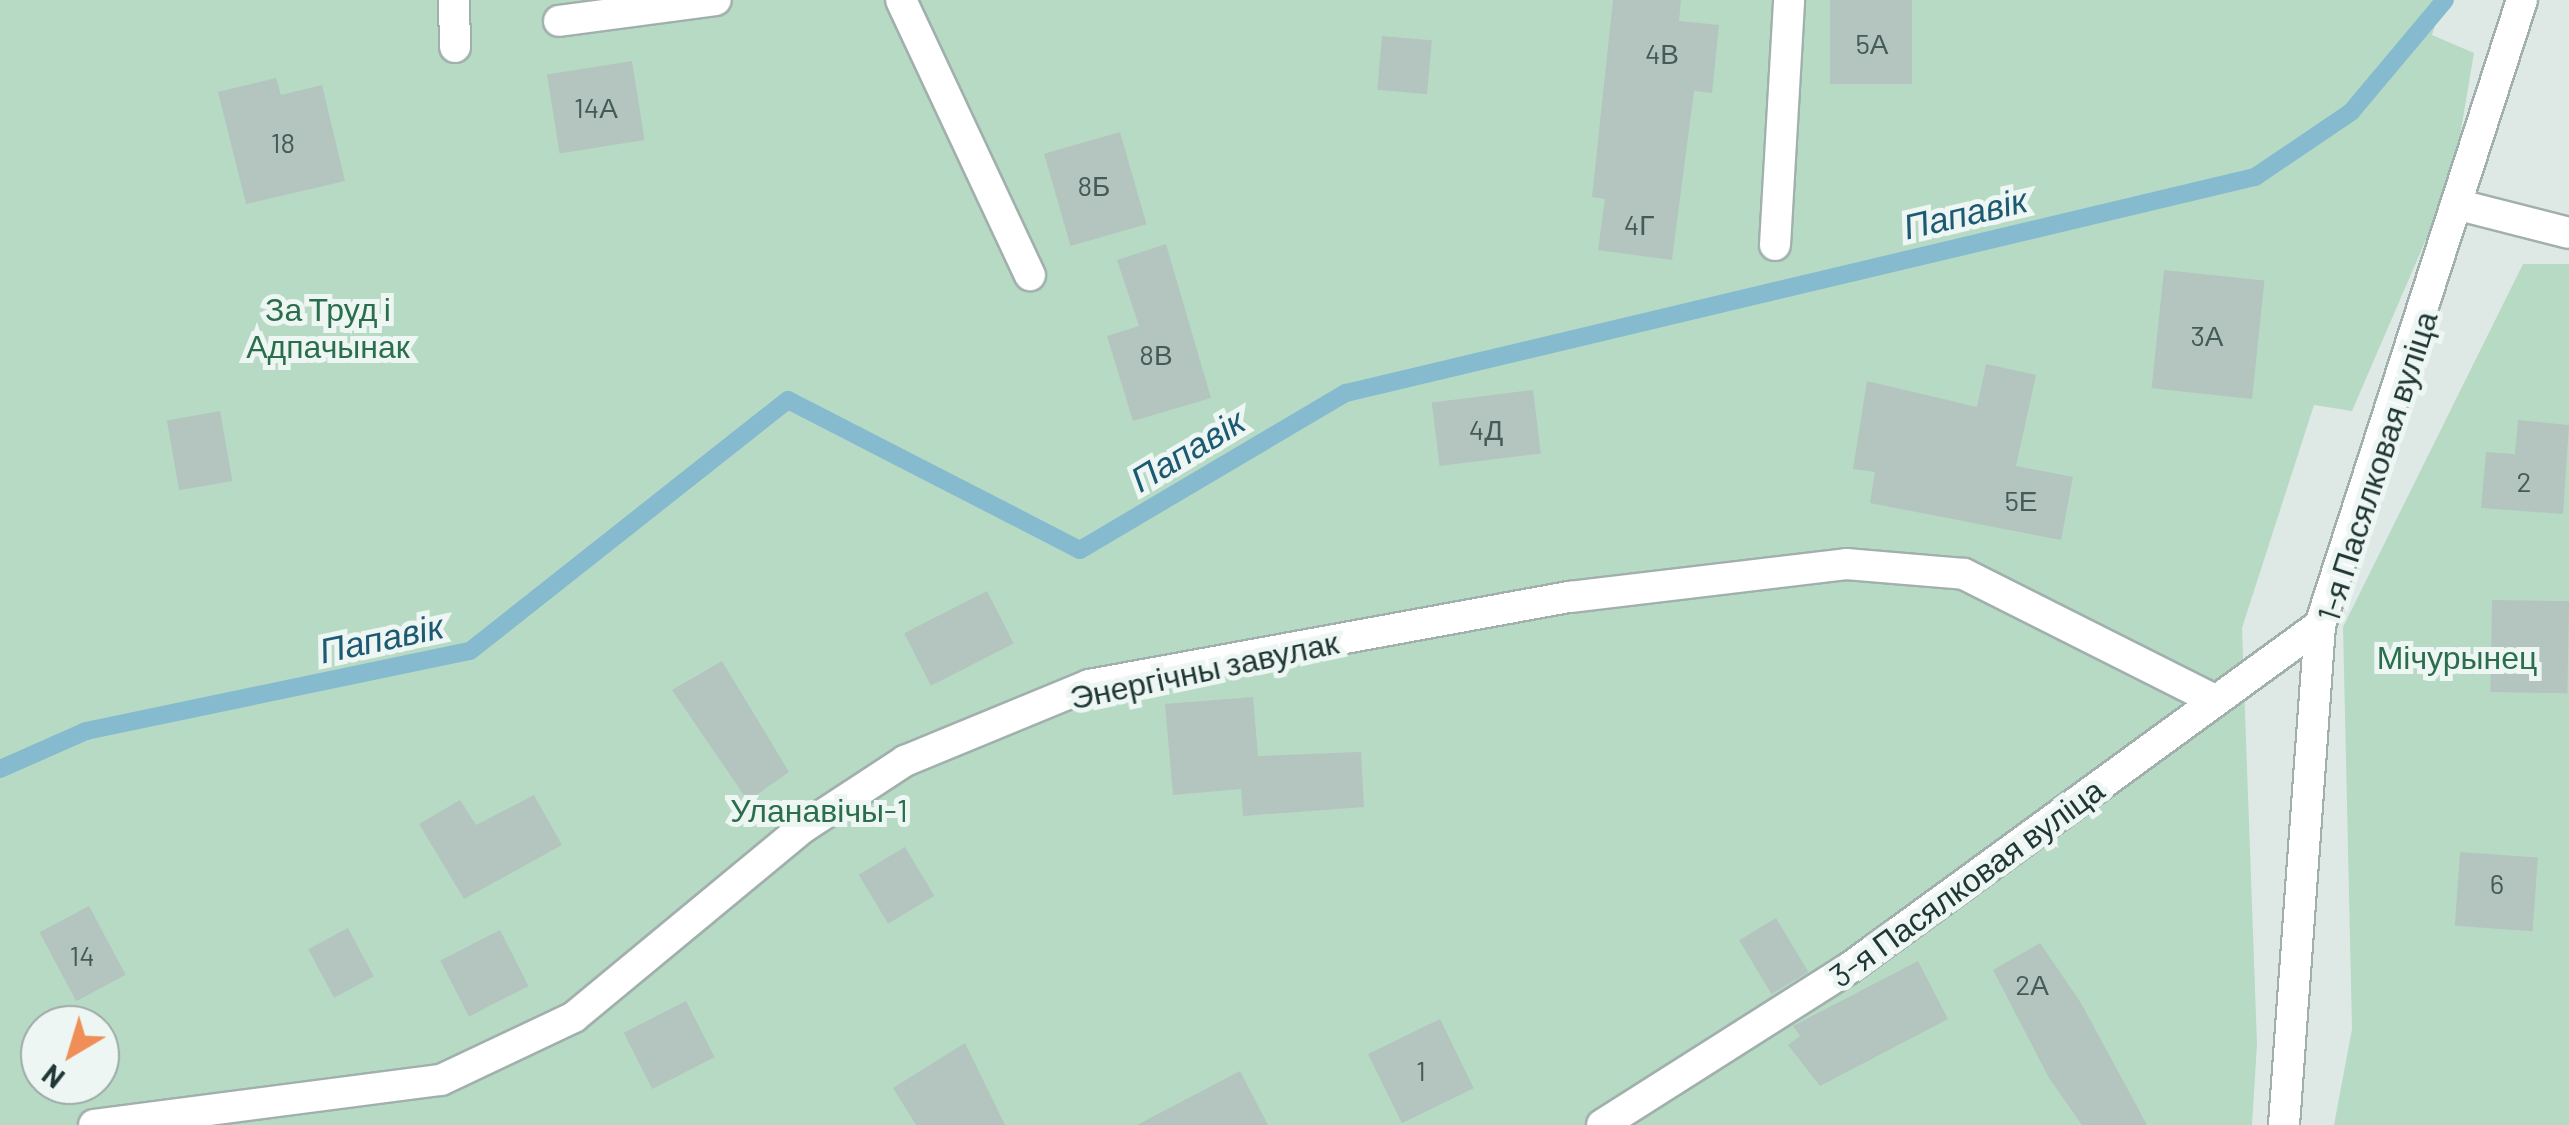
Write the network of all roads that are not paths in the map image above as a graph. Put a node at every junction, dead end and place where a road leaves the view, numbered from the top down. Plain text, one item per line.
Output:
1 (454, 0) edge
2 (716, 0) edge
3 (901, 0) edge
4 (1788, 0) edge
5 (2522, 0) edge
6 (559, 21) dead end
7 (455, 47) dead end
8 (2462, 206) junction
9 (2569, 233) edge
10 (1775, 245) dead end
11 (1030, 275) dead end
12 (2320, 626) junction
13 (2215, 700) junction
14 (94, 1125) edge
15 (1602, 1125) edge
16 (2284, 1125) edge

1 - 7 street
2 - 6 street
3 - 11 street
4 - 10 street
5 - 8 street, 1-я Пасялковая вуліца
8 - 9 street
8 - 12 street, 1-я Пасялковая вуліца
12 - 13 street, 3-я Пасялковая вуліца
12 - 16 street, 1-я Пасялковая вуліца
13 - 14 street, Энергічны завулак
13 - 15 street, 3-я Пасялковая вуліца

